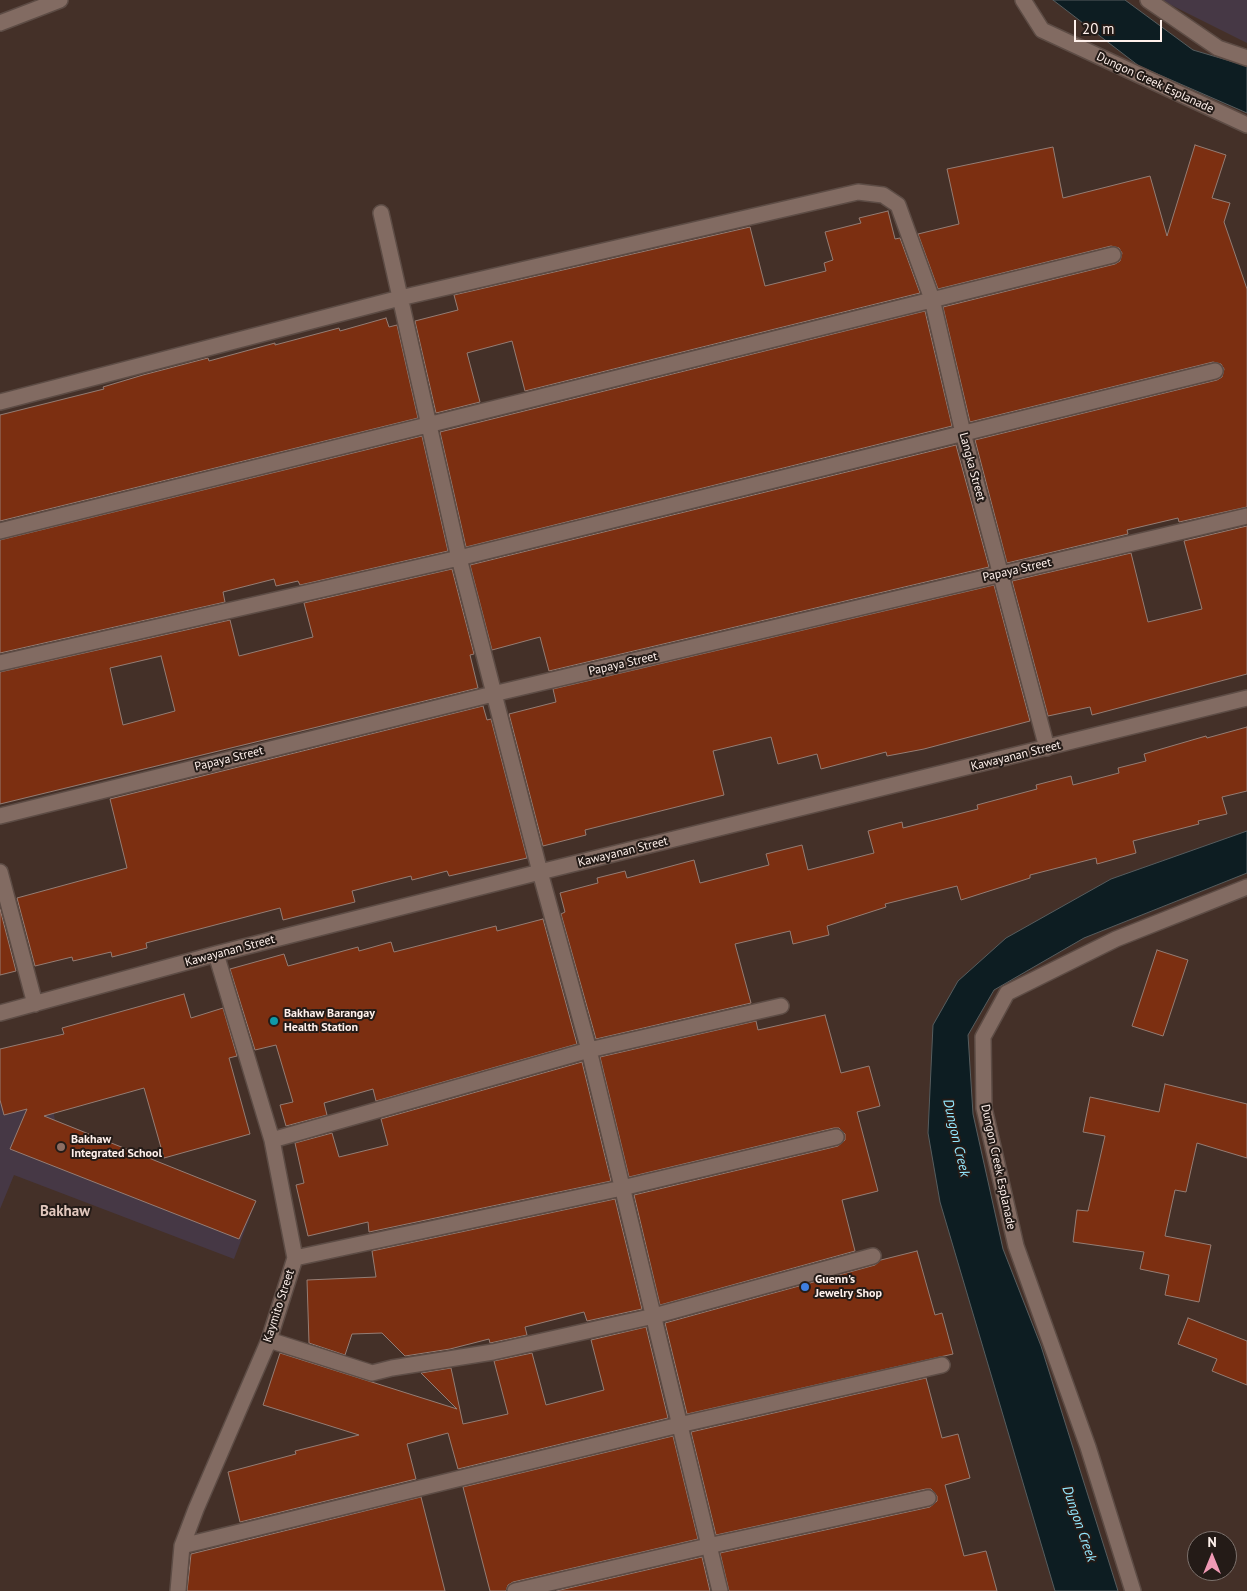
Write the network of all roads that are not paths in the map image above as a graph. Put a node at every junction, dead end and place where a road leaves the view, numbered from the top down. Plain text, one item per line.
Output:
1 (60, 0) edge
2 (1023, 0) edge
3 (1148, 0) edge
4 (0, 23) edge
5 (1247, 58) edge
6 (1247, 125) edge
7 (381, 212) dead end
8 (1113, 255) dead end
9 (400, 298) junction
10 (932, 299) junction
11 (1215, 370) dead end
12 (0, 402) edge
13 (428, 426) junction
14 (963, 433) junction
15 (1247, 516) edge
16 (0, 531) edge
17 (459, 558) junction
18 (1001, 574) junction
19 (0, 663) edge
20 (493, 694) junction
21 (1247, 698) edge
22 (1047, 748) junction
23 (0, 816) edge
24 (0, 872) edge
25 (540, 872) junction
26 (1247, 887) edge
27 (216, 954) junction
28 (35, 1004) junction
29 (781, 1006) dead end
30 (0, 1013) edge
31 (589, 1050) junction
32 (836, 1137) dead end
33 (272, 1140) junction
34 (622, 1188) junction
35 (873, 1256) dead end
36 (295, 1258) junction
37 (654, 1316) junction
38 (268, 1340) junction
39 (942, 1365) dead end
40 (679, 1425) junction
41 (928, 1498) dead end
42 (182, 1546) junction
43 (708, 1546) junction
44 (178, 1591) edge
45 (515, 1591) edge
46 (720, 1591) edge
47 (1133, 1591) edge

1 - 4 street
2 - 6 street, Dungon Creek Esplanade
3 - 5 street
7 - 9 street
8 - 10 street
9 - 10 street, Langka Street
9 - 12 street
9 - 13 street
10 - 13 street
10 - 14 street, Langka Street
11 - 14 street
13 - 16 street
13 - 17 street
14 - 17 street
14 - 18 street, Langka Street
15 - 18 street, Papaya Street
17 - 19 street
17 - 20 street
18 - 20 street, Papaya Street
18 - 22 street, Langka Street
20 - 23 street, Papaya Street
20 - 25 street
21 - 22 street, Kawayanan Street
22 - 25 street, Kawayanan Street
24 - 28 street
25 - 27 street, Kawayanan Street
25 - 31 street
26 - 47 street, Dungon Creek Esplanade
27 - 28 street, Kawayanan Street
27 - 33 street, Kaymito Street
28 - 30 street, Kawayanan Street
29 - 31 street
31 - 33 street
31 - 34 street
32 - 34 street
33 - 36 street, Kaymito Street
34 - 36 street
34 - 37 street
35 - 37 street
36 - 38 street, Kaymito Street
37 - 38 street
37 - 40 street
38 - 42 street, Kaymito Street
39 - 40 street
40 - 42 street
40 - 43 street
41 - 43 street
42 - 44 street, Kaymito Street
43 - 45 street
43 - 46 street

